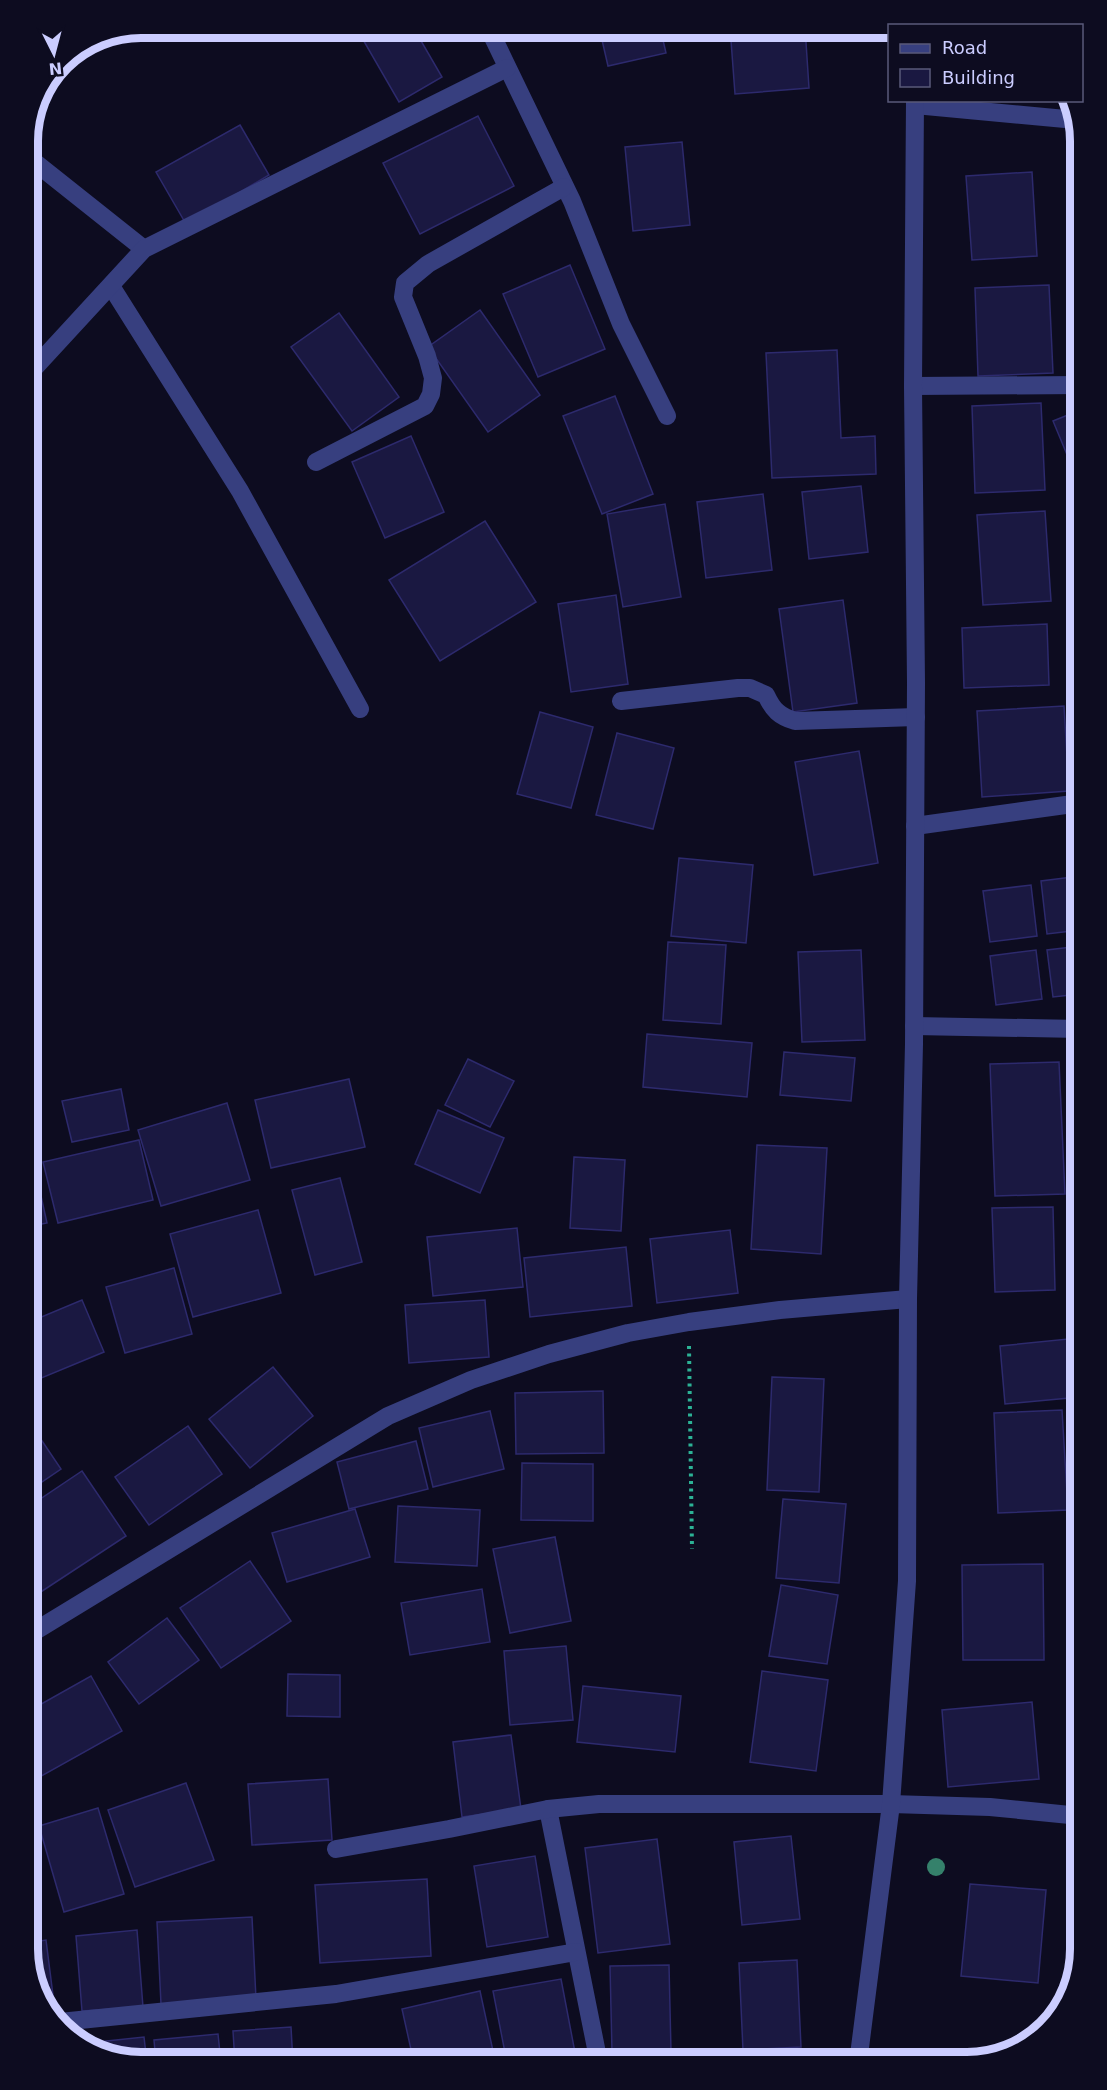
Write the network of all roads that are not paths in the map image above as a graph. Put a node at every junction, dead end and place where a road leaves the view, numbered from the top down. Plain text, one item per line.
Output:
1 (493, 38) edge
2 (507, 68) junction
3 (915, 103) edge
4 (1067, 119) edge
5 (38, 165) edge
6 (564, 187) junction
7 (144, 249) junction
8 (111, 286) junction
9 (38, 364) edge
10 (1070, 385) edge
11 (913, 386) junction
12 (667, 416) dead end
13 (316, 462) dead end
14 (621, 701) dead end
15 (360, 709) dead end
16 (916, 717) junction
17 (1070, 803) edge
18 (915, 826) junction
19 (914, 1026) junction
20 (1070, 1029) edge
21 (908, 1299) junction
22 (38, 1629) edge
23 (891, 1804) junction
24 (548, 1809) junction
25 (1070, 1815) edge
26 (336, 1849) dead end
27 (576, 1952) junction
28 (67, 2021) edge
29 (597, 2052) edge
30 (859, 2052) edge

1 - 2 street
2 - 6 street
2 - 7 street
3 - 4 street
3 - 11 street
5 - 7 street
6 - 12 street
6 - 13 street
7 - 8 street
8 - 9 street
8 - 15 street
10 - 11 street
11 - 16 street
14 - 16 street
16 - 18 street
17 - 18 street
18 - 19 street
19 - 20 street
19 - 21 street
21 - 22 street
21 - 23 street
23 - 24 street
23 - 25 street
23 - 30 street
24 - 26 street
24 - 27 street
27 - 28 street
27 - 29 street

